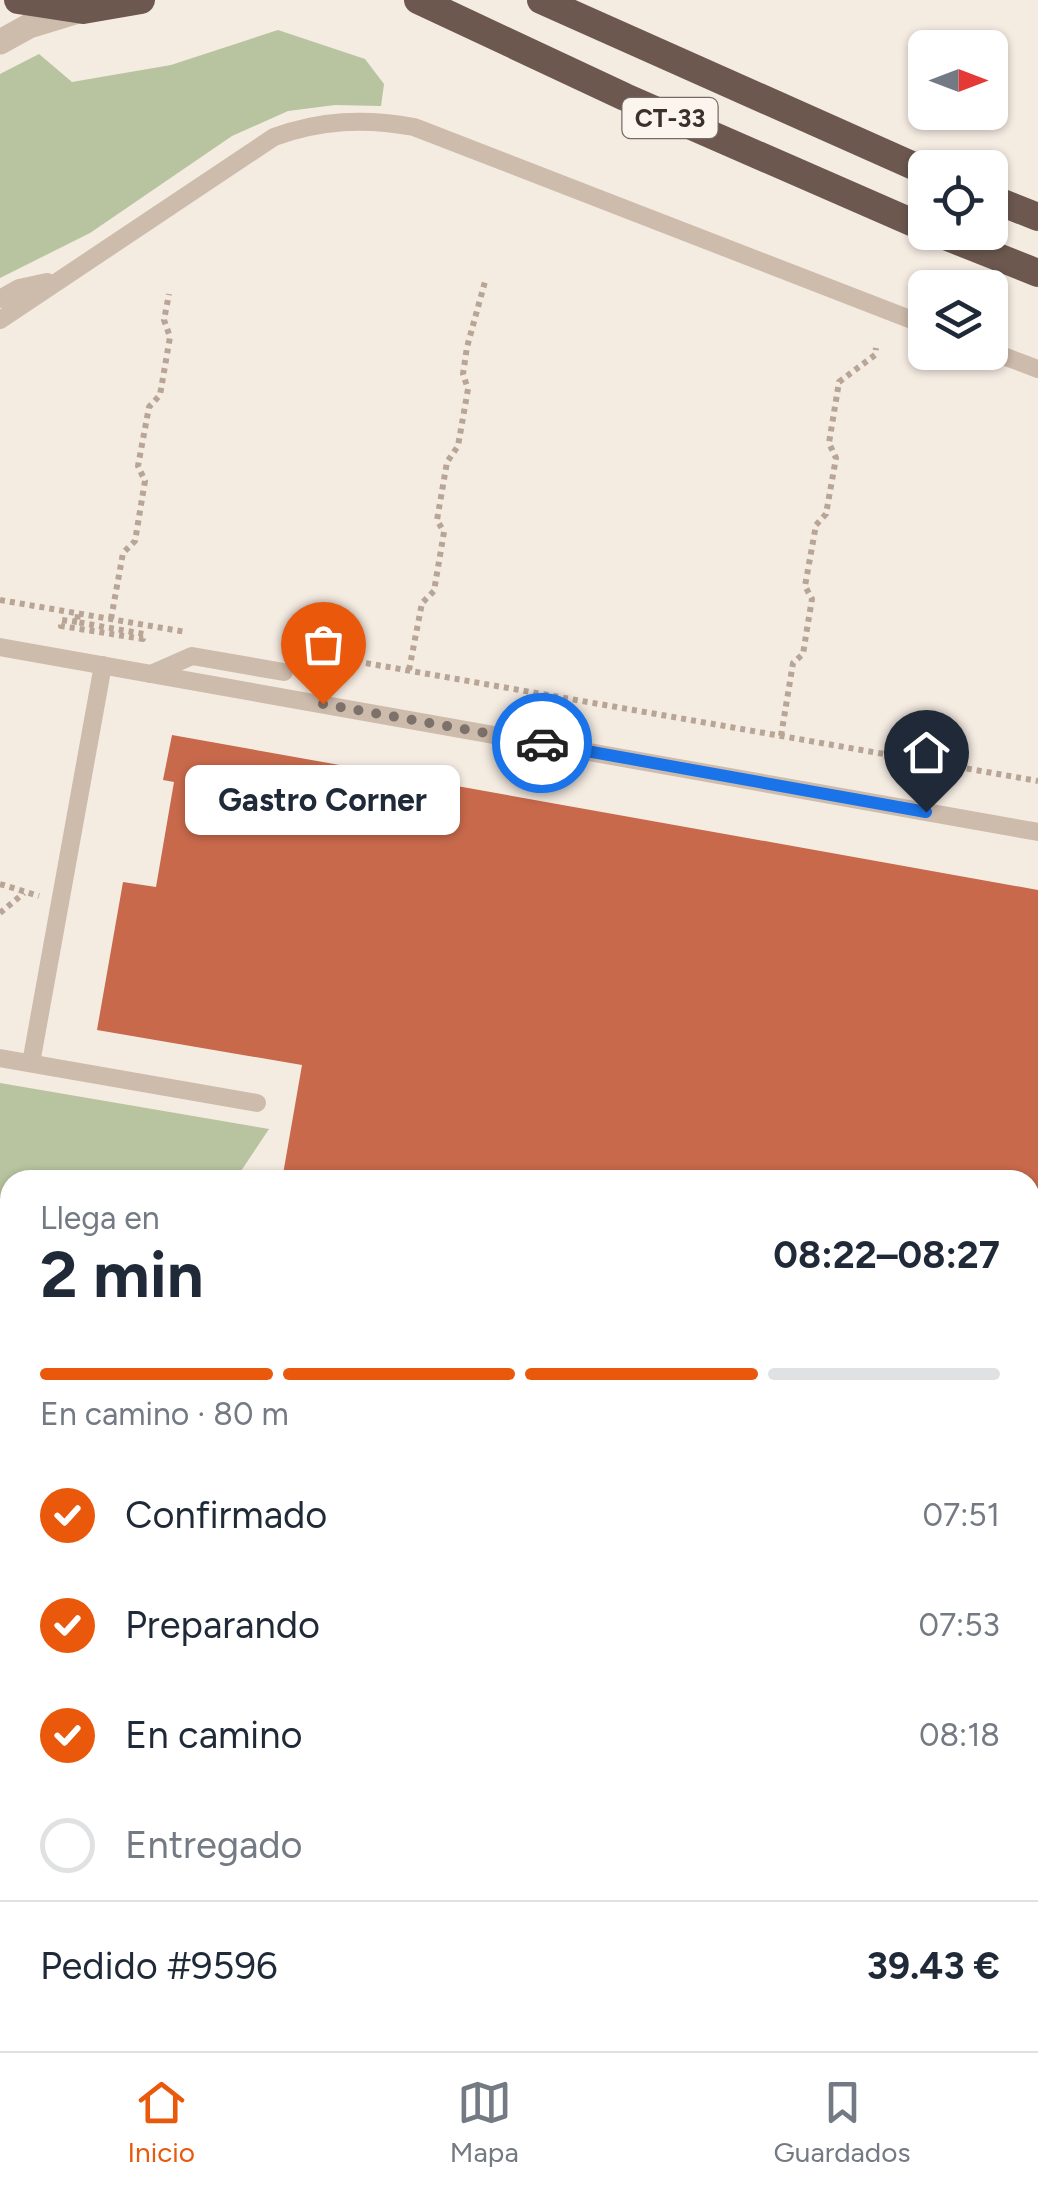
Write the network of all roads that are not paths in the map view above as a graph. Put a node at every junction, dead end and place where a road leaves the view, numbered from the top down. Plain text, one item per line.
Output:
1 (18, 0) edge
2 (141, 0) edge
3 (418, 0) edge
4 (541, 0) edge
5 (83, 10) junction
6 (0, 42) edge
7 (908, 164) edge
8 (1008, 205) edge
9 (1038, 217) edge
10 (908, 221) edge
11 (980, 250) edge
12 (1038, 273) edge
13 (58, 280) junction
14 (0, 299) edge
15 (908, 318) edge
16 (0, 320) edge
17 (1008, 358) edge
18 (1038, 370) edge
19 (0, 647) edge
20 (104, 665) junction
21 (284, 672) dead end
22 (151, 674) junction
23 (1038, 832) edge
24 (0, 1058) edge
25 (31, 1063) junction
26 (257, 1102) dead end

1 - 5 highway
2 - 5 highway
3 - 10 highway, CT-33
4 - 7 highway, CT-33
5 - 6 street
8 - 9 highway
11 - 12 highway
13 - 14 lane
13 - 15 lane
13 - 16 lane
17 - 18 lane
19 - 20 lane
20 - 22 lane
20 - 25 lane
21 - 22 lane
22 - 23 lane
24 - 25 lane
25 - 26 lane

